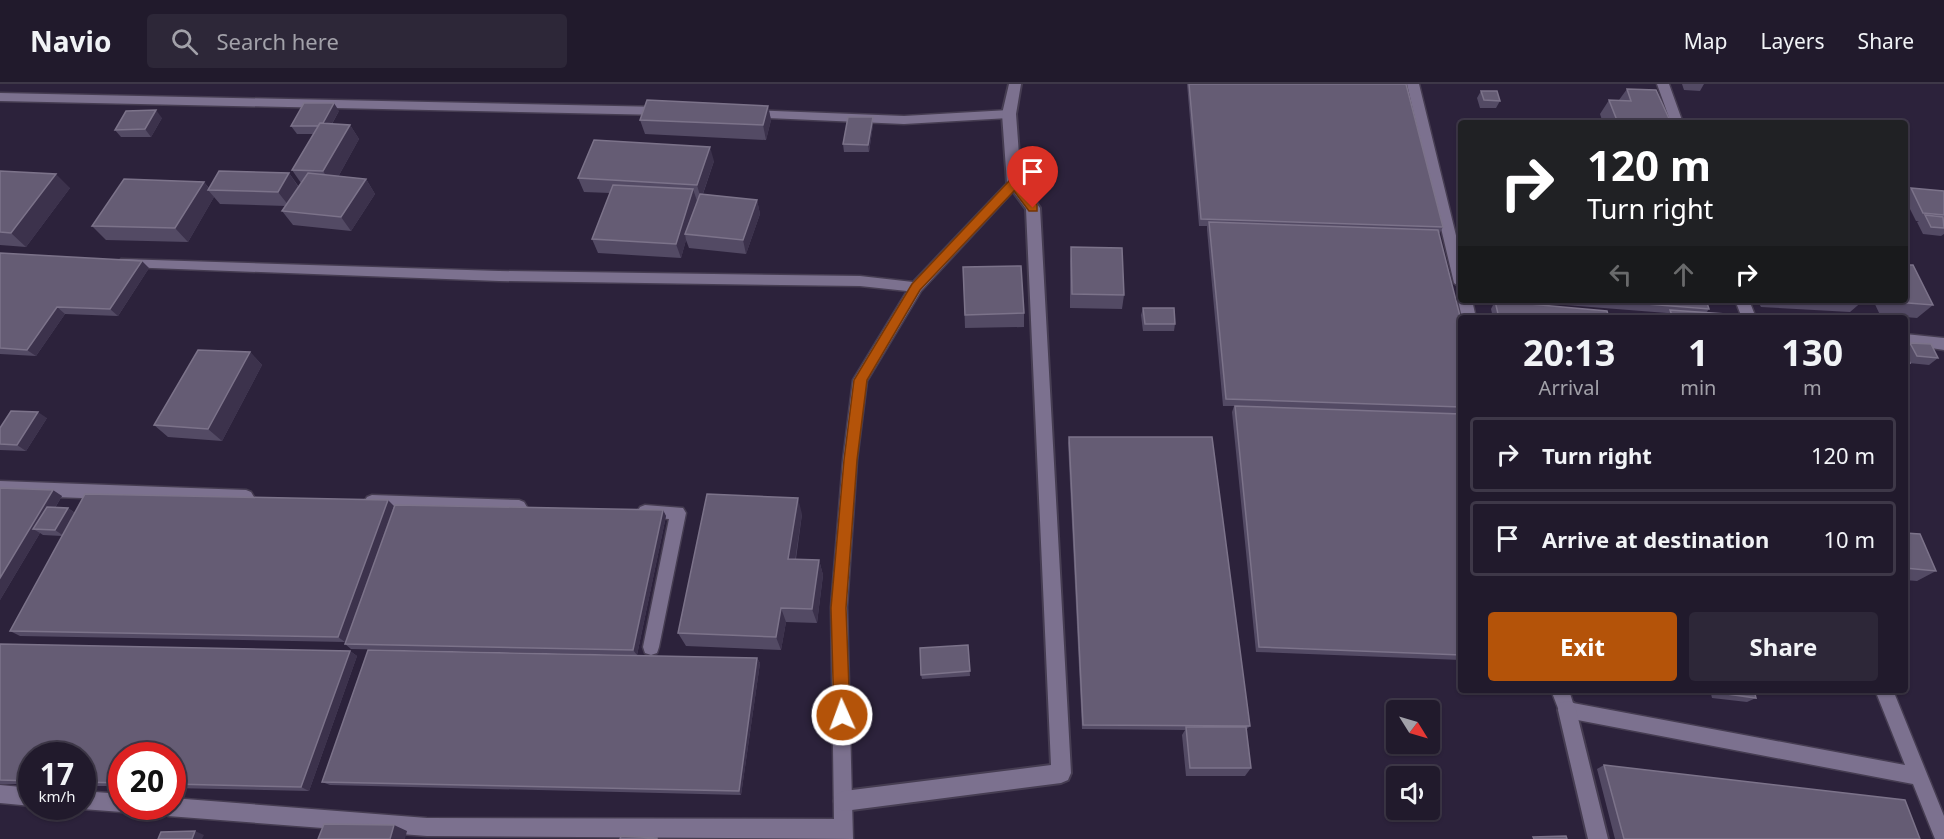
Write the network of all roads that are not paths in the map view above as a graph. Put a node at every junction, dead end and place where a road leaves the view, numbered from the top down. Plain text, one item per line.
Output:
1 (1015, 84) edge
2 (1413, 84) edge
3 (1663, 84) edge
4 (0, 98) edge
5 (671, 111) edge
6 (741, 114) edge
7 (1009, 114) junction
8 (1676, 120) edge
9 (1014, 183) junction
10 (115, 261) edge
11 (1458, 271) edge
12 (916, 287) junction
13 (1908, 339) edge
14 (1944, 344) edge
15 (0, 488) edge
16 (262, 498) edge
17 (357, 501) edge
18 (536, 508) edge
19 (631, 512) edge
20 (651, 647) dead end
21 (1561, 693) edge
22 (1885, 693) edge
23 (1567, 710) junction
24 (1919, 776) junction
25 (0, 794) edge
26 (18, 795) edge
27 (844, 801) junction
28 (186, 808) edge
29 (844, 833) edge
30 (1598, 839) edge
31 (1944, 839) edge

1 - 7 street
2 - 11 lane
3 - 8 lane
4 - 5 lane
6 - 7 lane
7 - 9 street
9 - 12 lane
9 - 27 street
10 - 12 lane
12 - 27 lane
13 - 14 lane
15 - 16 lane
17 - 18 lane
19 - 20 lane
21 - 23 lane
22 - 24 lane
23 - 24 lane
23 - 30 street
24 - 31 lane
25 - 26 lane
27 - 29 lane
28 - 29 lane

